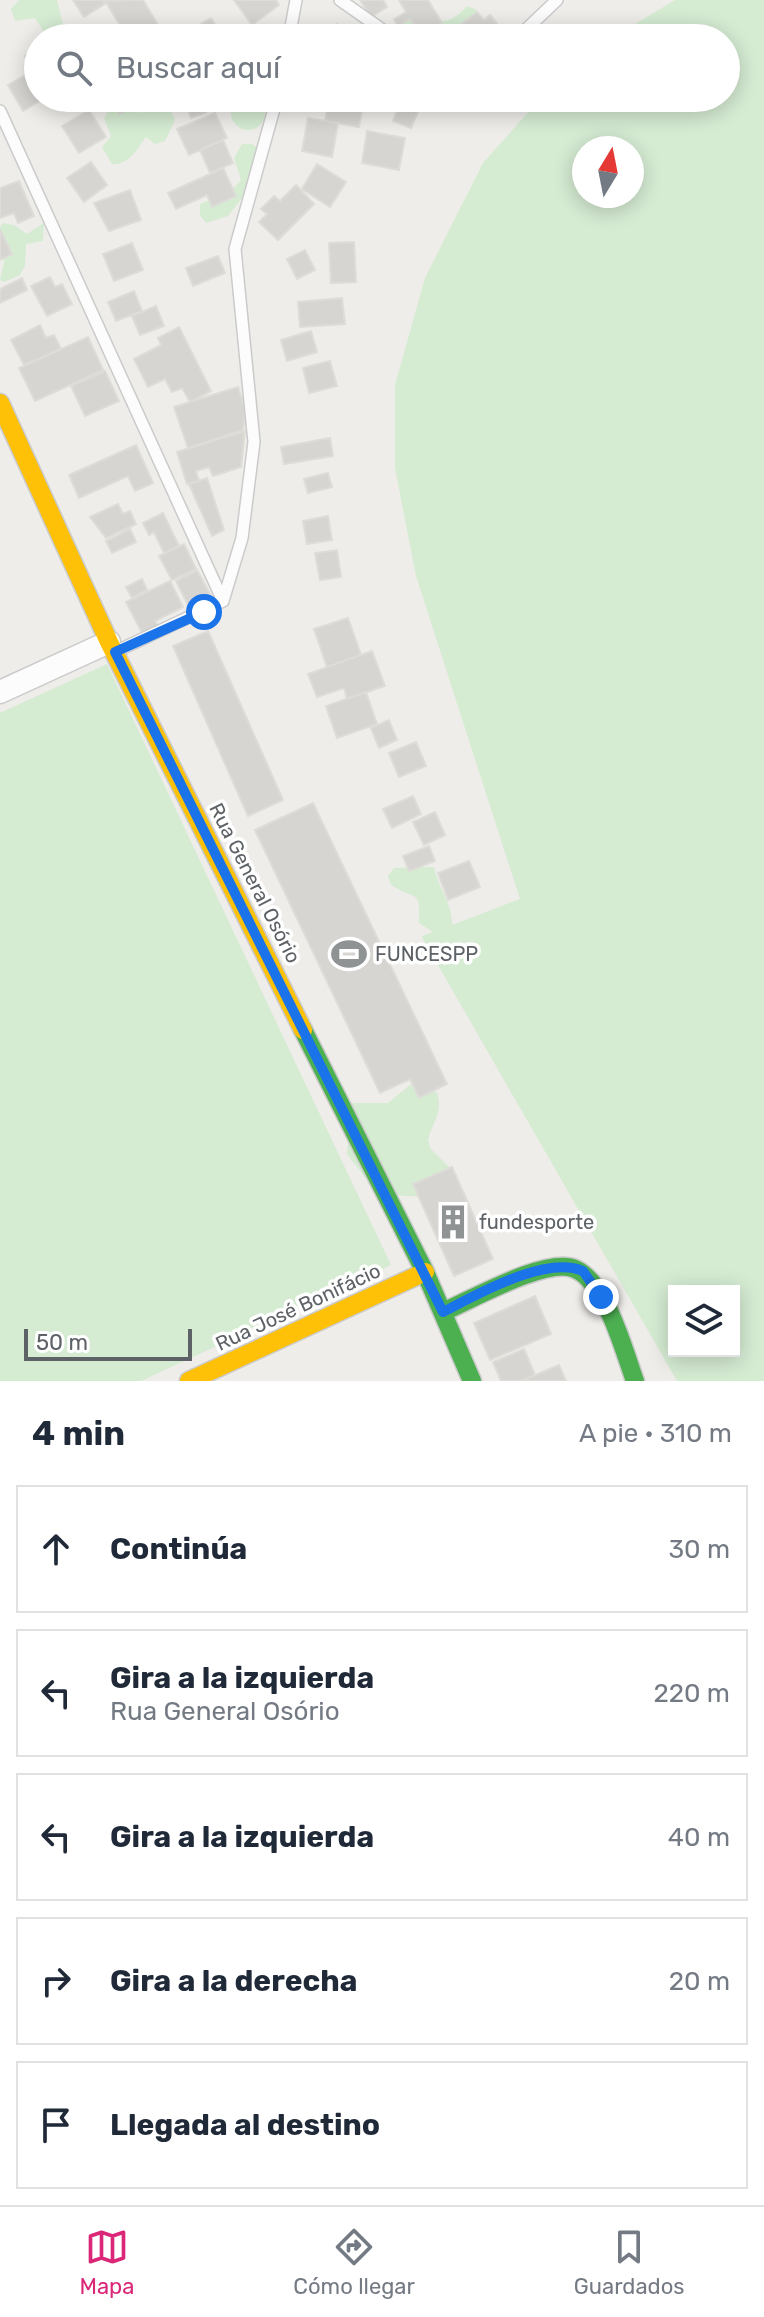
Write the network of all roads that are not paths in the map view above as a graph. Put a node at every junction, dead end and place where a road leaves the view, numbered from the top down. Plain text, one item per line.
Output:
1 (340, 0) edge
2 (557, 0) edge
3 (298, 1) edge
4 (292, 24) edge
5 (374, 24) edge
6 (532, 24) edge
7 (0, 111) edge
8 (273, 112) edge
9 (0, 403) edge
10 (223, 601) junction
11 (112, 647) junction
12 (0, 692) edge
13 (425, 1272) junction
14 (443, 1312) junction
15 (189, 1381) edge
16 (472, 1381) edge
17 (635, 1381) edge

1 - 5 lane
2 - 6 lane
3 - 4 lane
7 - 10 lane
8 - 10 lane
9 - 11 street, Rua General Osório
10 - 11 lane
11 - 12 street
11 - 13 street, Rua General Osório
13 - 14 street, Rua General Osório
13 - 15 street, Rua José Bonifácio
14 - 16 street, Rua General Osório
14 - 17 street

